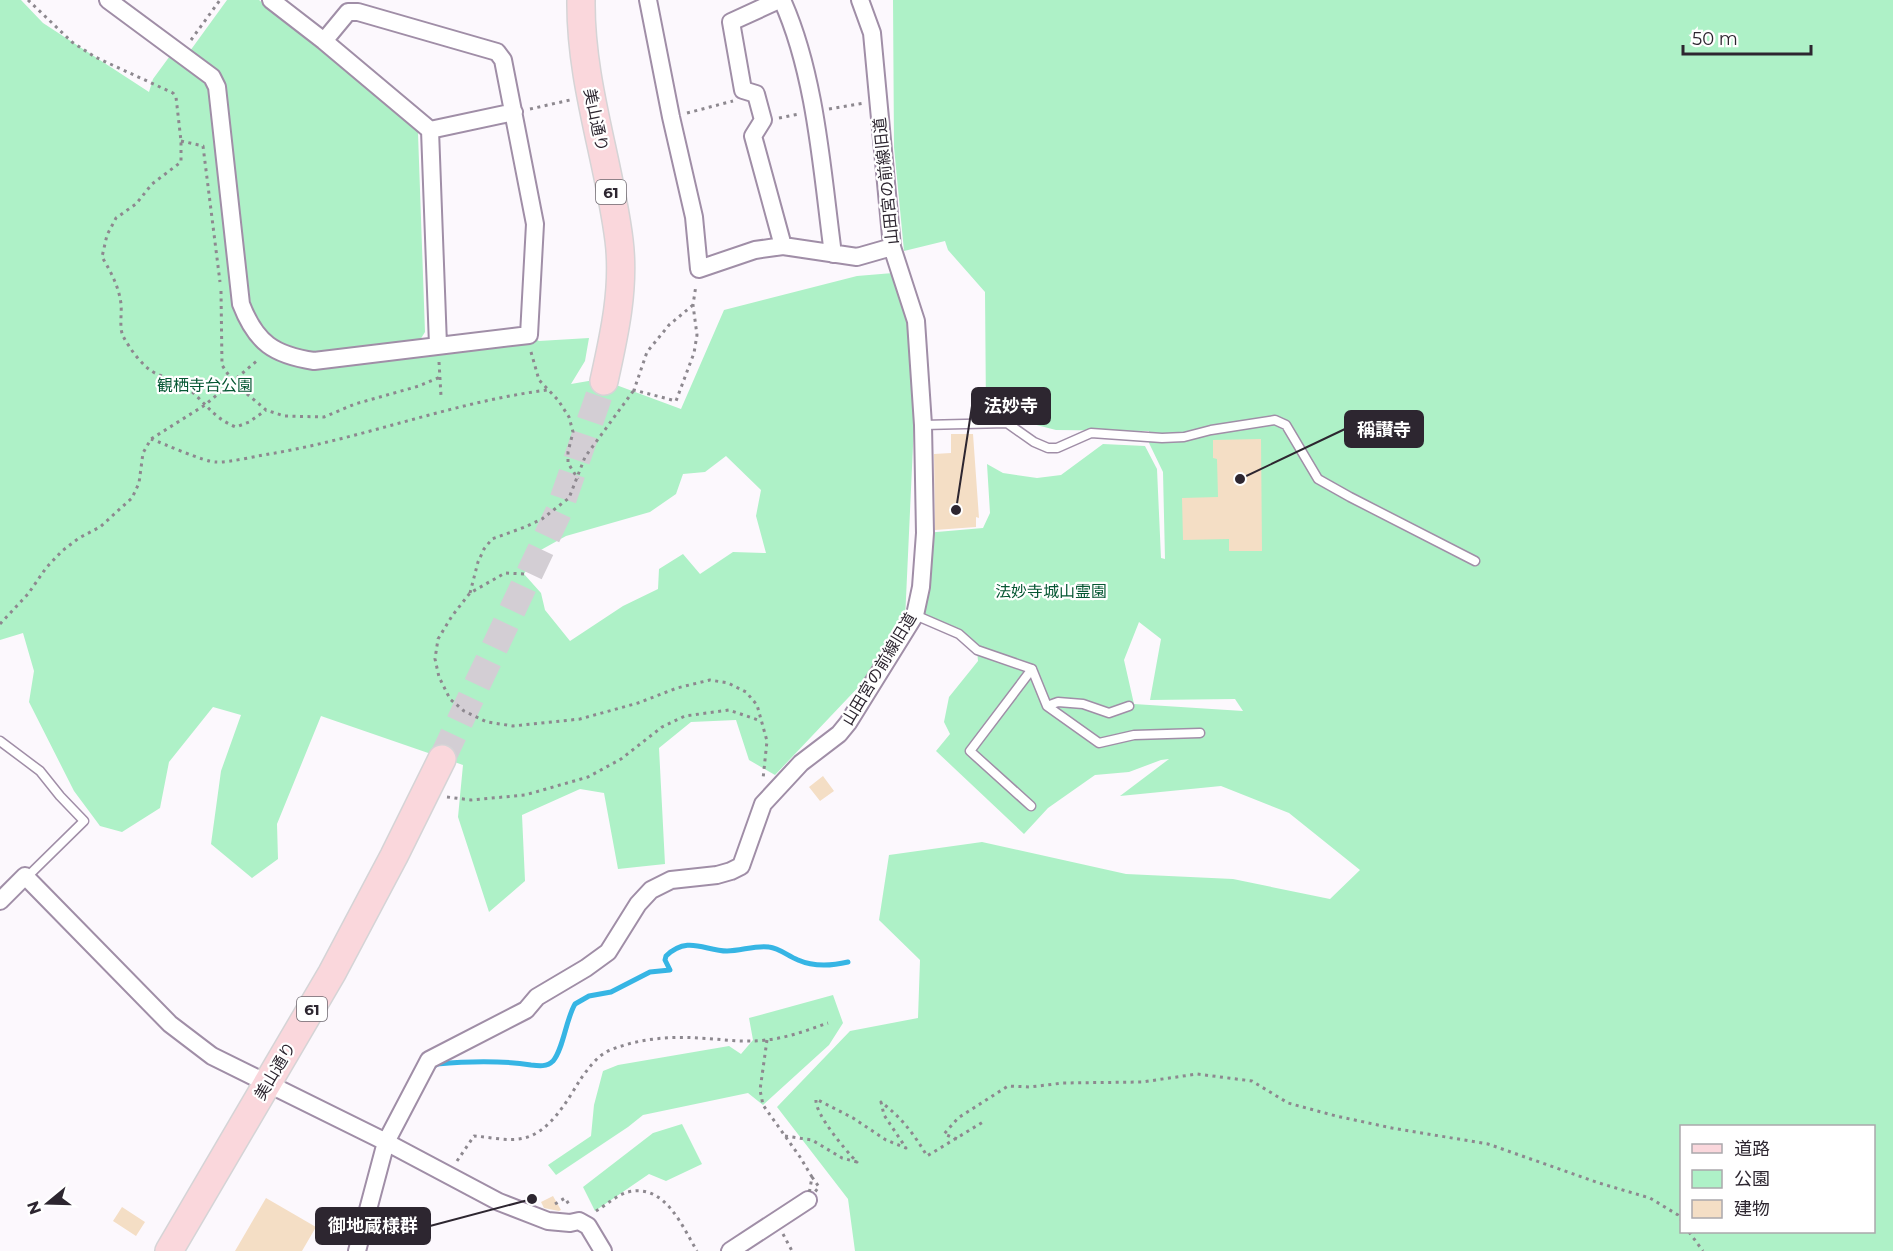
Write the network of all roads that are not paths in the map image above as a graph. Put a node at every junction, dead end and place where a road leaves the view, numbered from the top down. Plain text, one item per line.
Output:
1 (108, 0) edge
2 (271, 0) edge
3 (648, 0) edge
4 (781, 0) edge
5 (860, 0) edge
6 (587, 1) edge
7 (324, 41) junction
8 (514, 112) junction
9 (429, 130) junction
10 (783, 246) junction
11 (892, 247) junction
12 (833, 254) junction
13 (438, 345) junction
14 (604, 381) tunnel mouth
15 (923, 424) junction
16 (1475, 561) dead end
17 (915, 615) junction
18 (1032, 669) junction
19 (1047, 706) junction
20 (1129, 706) dead end
21 (1200, 733) dead end
22 (0, 741) edge
23 (442, 759) tunnel mouth
24 (1030, 806) dead end
25 (25, 876) junction
26 (0, 901) edge
27 (268, 1083) junction
28 (390, 1145) junction
29 (808, 1200) dead end
30 (169, 1251) edge
31 (357, 1251) edge
32 (603, 1251) edge
33 (730, 1251) edge

1 - 13 street
2 - 7 street
3 - 10 street
4 - 10 street
4 - 12 street
5 - 11 street, 山田宮の前線旧道
6 - 14 main road, 美山通り / 61
7 - 8 street
7 - 9 street
8 - 9 street
8 - 13 street
9 - 13 street
10 - 12 street
11 - 12 street
11 - 15 street, 山田宮の前線旧道
15 - 16 lane
15 - 17 street, 山田宮の前線旧道
17 - 18 lane
17 - 28 street, 山田宮の前線旧道
18 - 19 lane
18 - 24 lane
19 - 20 lane
19 - 21 lane
22 - 25 lane
23 - 27 main road, 美山通り / 61
25 - 26 street
25 - 27 street
27 - 28 street
27 - 30 main road, 美山通り / 61
28 - 31 street, 山田宮の前線旧道
28 - 32 street
29 - 33 street

